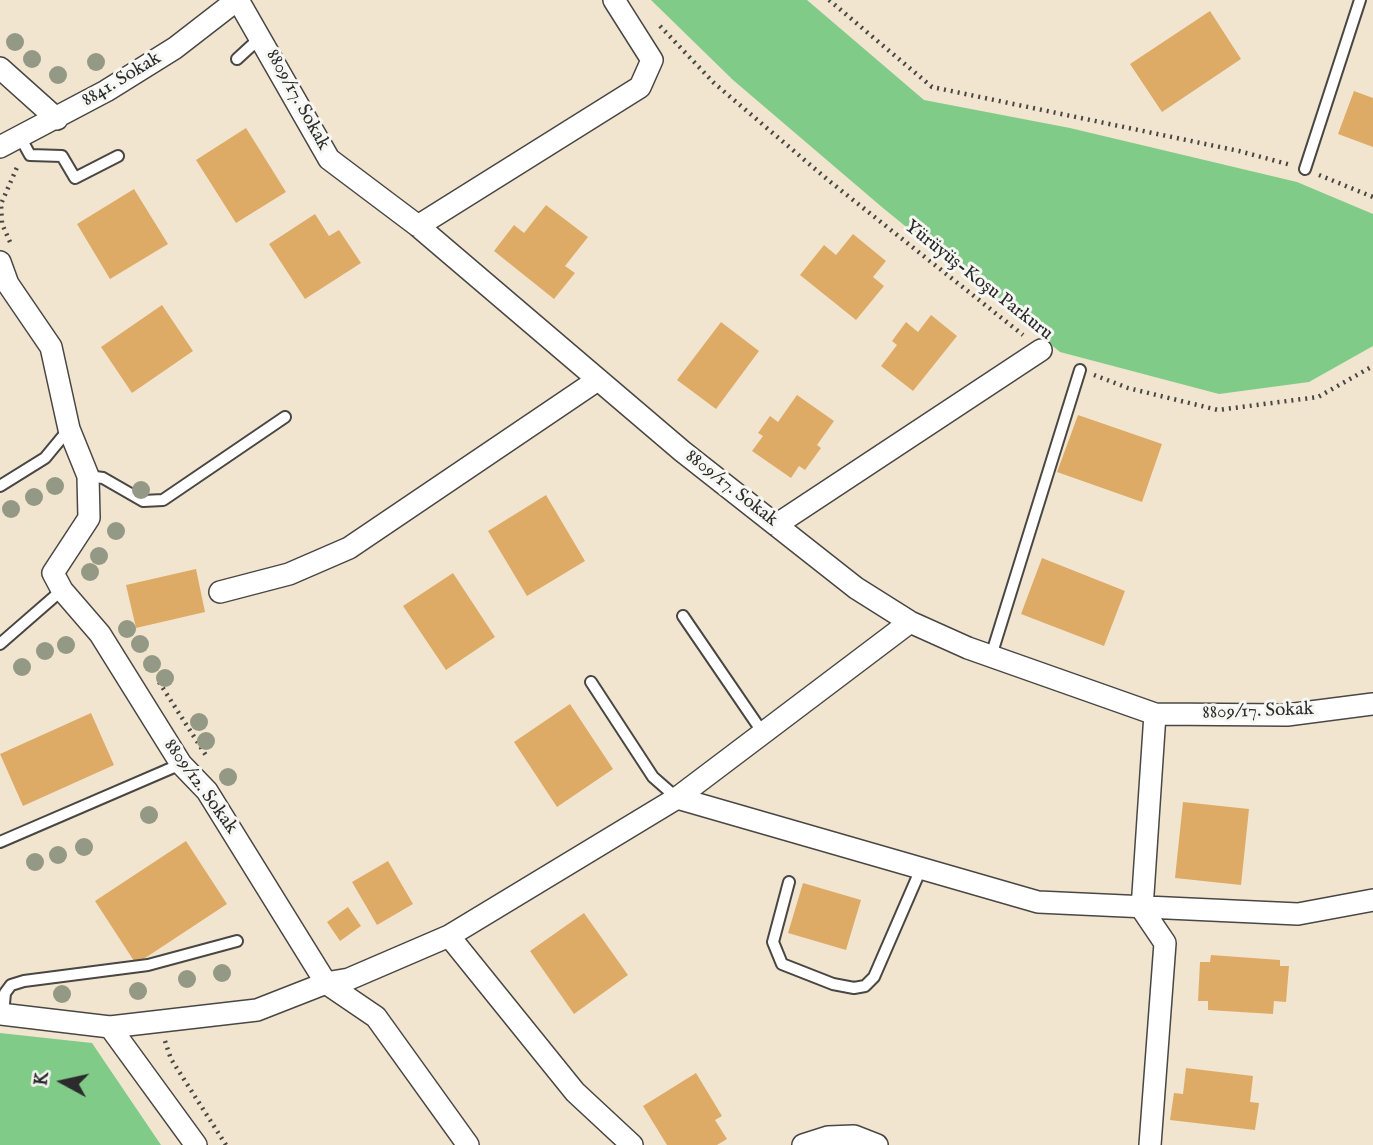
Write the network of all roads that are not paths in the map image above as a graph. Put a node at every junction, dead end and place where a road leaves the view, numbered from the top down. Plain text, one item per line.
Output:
1 (238, 0) edge
2 (614, 0) edge
3 (1360, 0) edge
4 (262, 36) junction
5 (237, 59) dead end
6 (0, 68) edge
7 (57, 118) junction
8 (20, 137) junction
9 (0, 147) edge
10 (118, 156) dead end
11 (1305, 169) road end
12 (418, 226) junction
13 (6, 254) edge
14 (4, 285) edge
15 (1041, 350) road end
16 (1080, 370) road end
17 (596, 381) junction
18 (285, 417) dead end
19 (69, 429) junction
20 (88, 476) junction
21 (0, 486) edge
22 (776, 525) junction
23 (62, 590) junction
24 (220, 592) dead end
25 (682, 616) dead end
26 (909, 622) junction
27 (0, 643) edge
28 (991, 656) junction
29 (591, 682) dead end
30 (1373, 704) edge
31 (1155, 714) junction
32 (763, 733) junction
33 (181, 764) junction
34 (677, 798) junction
35 (0, 842) edge
36 (920, 871) junction
37 (789, 882) dead end
38 (1373, 900) edge
39 (1142, 909) junction
40 (449, 936) junction
41 (237, 941) dead end
42 (326, 983) junction
43 (1, 1014) edge
44 (110, 1027) junction
45 (197, 1145) edge
46 (468, 1145) edge
47 (632, 1145) edge
48 (803, 1145) edge
49 (877, 1145) edge
50 (1150, 1145) edge

1 - 4 street, 8809/17. Sokak
1 - 7 street, 8841. Sokak
2 - 12 street
3 - 11 lane
4 - 5 lane
4 - 12 street, 8809/17. Sokak
6 - 7 street
7 - 8 street, 8841. Sokak
8 - 9 street, 8841. Sokak
8 - 10 lane
12 - 17 street, 8809/17. Sokak
13 - 14 street
14 - 19 street
15 - 22 street
16 - 28 lane
17 - 22 street, 8809/17. Sokak
17 - 24 street
18 - 20 lane
19 - 20 street
19 - 21 lane
20 - 23 street
22 - 26 street, 8809/17. Sokak
23 - 27 lane
23 - 33 street, 8809/12. Sokak
25 - 32 lane
26 - 28 street, 8809/17. Sokak
26 - 32 street
28 - 31 street, 8809/17. Sokak
29 - 34 lane
30 - 31 street, 8809/17. Sokak
31 - 39 street
32 - 34 street
33 - 35 lane
33 - 42 street, 8809/12. Sokak
34 - 36 street
34 - 40 street
36 - 37 lane
36 - 39 street
38 - 39 street
39 - 50 street
40 - 42 street
40 - 47 street
41 - 43 lane
42 - 44 street
42 - 46 street
43 - 44 street
44 - 45 street
48 - 49 street

